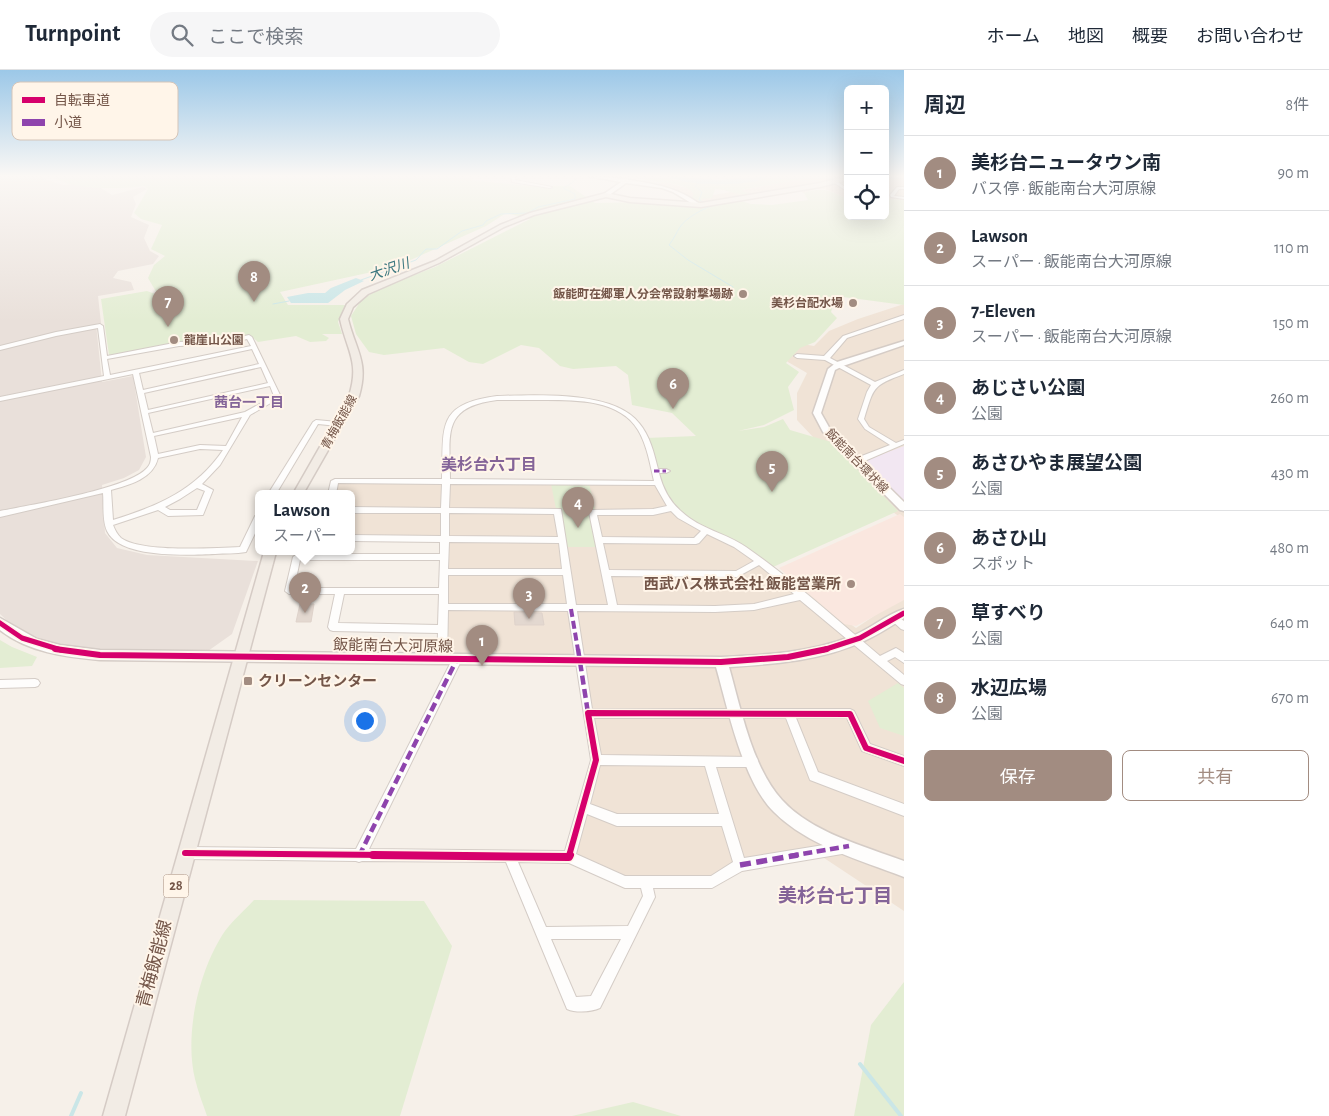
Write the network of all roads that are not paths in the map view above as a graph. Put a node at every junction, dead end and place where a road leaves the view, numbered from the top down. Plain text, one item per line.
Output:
1 (505, 225) edge
2 (904, 317) edge
3 (904, 343) edge
4 (255, 347) junction
5 (0, 348) edge
6 (797, 356) dead end
7 (104, 358) junction
8 (826, 358) junction
9 (840, 364) junction
10 (263, 365) junction
11 (904, 372) edge
12 (136, 373) junction
13 (107, 378) junction
14 (272, 384) junction
15 (874, 384) junction
16 (142, 392) junction
17 (0, 399) edge
18 (146, 412) junction
19 (247, 414) junction
20 (338, 424) junction
21 (151, 435) junction
22 (904, 442) edge
23 (896, 446) junction
24 (228, 448) junction
25 (156, 457) junction
26 (857, 461) junction
27 (654, 471) junction
28 (666, 471) dead end
29 (445, 481) junction
30 (658, 483) junction
31 (197, 485) junction
32 (107, 489) junction
33 (274, 490) edge
34 (300, 490) edge
35 (333, 490) edge
36 (160, 507) junction
37 (671, 508) junction
38 (904, 508) edge
39 (355, 510) edge
40 (444, 511) junction
41 (0, 514) edge
42 (110, 523) junction
43 (255, 524) edge
44 (705, 531) junction
45 (355, 538) edge
46 (444, 539) junction
47 (562, 540) junction
48 (599, 540) junction
49 (269, 555) edge
50 (444, 557) junction
51 (760, 561) junction
52 (443, 572) junction
53 (566, 572) junction
54 (606, 573) junction
55 (340, 591) junction
56 (443, 591) junction
57 (802, 596) junction
58 (442, 607) junction
59 (572, 609) junction
60 (613, 609) junction
61 (901, 619) edge
62 (0, 623) edge
63 (442, 629) junction
64 (854, 640) junction
65 (239, 657) junction
66 (442, 659) junction
67 (904, 659) edge
68 (457, 660) junction
69 (579, 660) junction
70 (879, 661) junction
71 (721, 662) junction
72 (904, 682) edge
73 (35, 683) dead end
74 (0, 684) edge
75 (588, 713) junction
76 (737, 713) junction
77 (789, 714) junction
78 (596, 760) junction
79 (709, 762) junction
80 (753, 762) junction
81 (904, 762) edge
82 (584, 807) junction
83 (904, 810) edge
84 (727, 820) junction
85 (849, 846) junction
86 (185, 853) junction
87 (360, 856) junction
88 (510, 857) junction
89 (568, 857) junction
90 (740, 865) junction
91 (904, 869) edge
92 (646, 882) junction
93 (632, 932) junction
94 (542, 933) junction
95 (114, 1116) edge

1 - 20 main road, 青梅飯能線
2 - 8 street
3 - 9 street
4 - 7 street
4 - 10 street
4 - 12 street
5 - 7 street
6 - 8 street
7 - 13 street
8 - 9 street
9 - 15 street
9 - 26 street, 飯能南台環状線
10 - 14 street
10 - 16 street
11 - 15 street
12 - 13 street
12 - 16 street
13 - 17 street
14 - 18 street
14 - 19 street
15 - 23 street
16 - 18 street
18 - 21 street
19 - 21 street
19 - 24 street
20 - 33 street
20 - 34 main road, 青梅飯能線
21 - 25 street
22 - 23 street
23 - 26 street
24 - 25 street
24 - 31 street
25 - 32 street
26 - 38 street, 飯能南台環状線
27 - 28 street
27 - 29 street
27 - 30 street
29 - 30 street
29 - 35 street
29 - 40 street
30 - 37 street
31 - 36 street
31 - 36 street
32 - 41 street
32 - 42 street
36 - 42 street
37 - 44 street
37 - 48 street
39 - 40 street
40 - 46 street
40 - 47 street
42 - 43 street
44 - 48 street
44 - 51 street
45 - 46 street
46 - 47 street
46 - 50 street
47 - 53 street
48 - 54 street
49 - 65 main road, 青梅飯能線 / 28
50 - 52 street
50 - 55 street
51 - 54 street
51 - 57 street
52 - 53 street
52 - 56 street
53 - 59 street
54 - 60 street
55 - 56 street
55 - 63 street
56 - 58 street
57 - 60 street
57 - 64 street
58 - 59 street
58 - 63 street
59 - 60 street
59 - 69 street
61 - 64 street, 飯能南台大河原線
62 - 65 street, 飯能南台大河原線
63 - 66 street
64 - 70 street
64 - 71 street, 飯能南台大河原線
65 - 66 street, 飯能南台大河原線
65 - 86 main road, 青梅飯能線 / 28
66 - 68 street, 飯能南台大河原線
67 - 70 street
68 - 69 street, 飯能南台大河原線
68 - 87 street
69 - 71 street, 飯能南台大河原線
69 - 75 street
70 - 72 street
71 - 76 street
73 - 74 street
75 - 76 street
75 - 78 street
76 - 77 street
76 - 80 street
77 - 81 street
77 - 83 street
78 - 79 street
78 - 82 street
79 - 80 street
79 - 84 street
80 - 85 street
82 - 84 street
82 - 89 street
84 - 90 street
85 - 90 street
85 - 91 street
86 - 87 street
86 - 95 main road, 青梅飯能線 / 28
87 - 88 street
88 - 89 street
88 - 94 street
89 - 92 street
90 - 92 street
92 - 93 street
93 - 94 street
93 - 94 street

